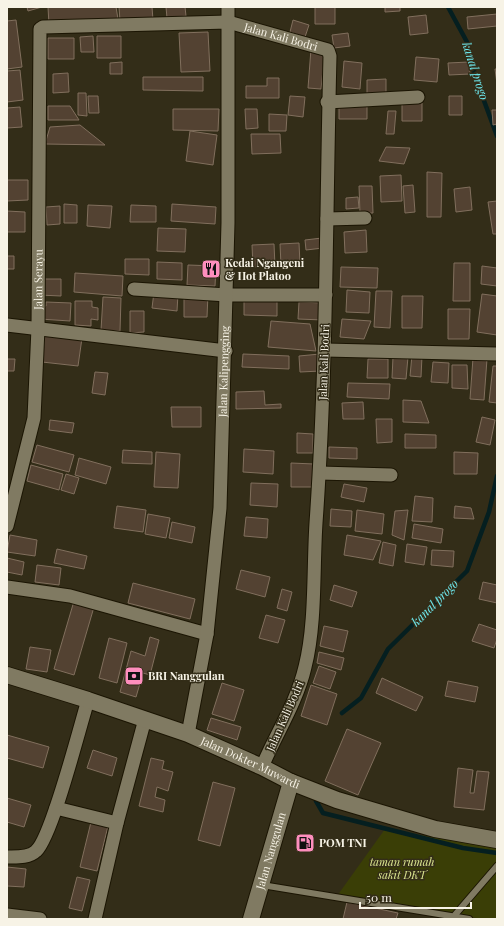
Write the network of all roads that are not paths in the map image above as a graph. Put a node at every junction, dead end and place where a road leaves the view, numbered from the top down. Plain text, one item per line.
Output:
1 (228, 7) edge
2 (228, 22) junction
3 (418, 97) dead end
4 (328, 102) junction
5 (365, 218) dead end
6 (327, 219) junction
7 (134, 289) dead end
8 (227, 295) junction
9 (326, 295) junction
10 (7, 325) edge
11 (38, 328) junction
12 (226, 350) junction
13 (325, 350) junction
14 (497, 354) edge
15 (320, 473) junction
16 (391, 475) dead end
17 (7, 526) edge
18 (7, 587) edge
19 (207, 634) junction
20 (7, 676) edge
21 (88, 700) junction
22 (145, 719) junction
23 (188, 734) junction
24 (262, 767) junction
25 (290, 782) junction
26 (56, 808) junction
27 (117, 823) junction
28 (497, 840) edge
29 (7, 857) edge
30 (497, 866) edge
31 (260, 885) junction
32 (7, 916) edge
33 (454, 916) junction
34 (40, 919) edge
35 (95, 919) edge
36 (251, 919) edge
37 (469, 919) edge

1 - 2 street, Jalan Kalipengging
2 - 4 street, Jalan Kali Bodri
2 - 8 street, Jalan Kalipengging
2 - 11 street, Jalan Serayu
3 - 4 street
4 - 6 street, Jalan Kali Bodri
5 - 6 street
6 - 9 street, Jalan Kali Bodri
7 - 8 street
8 - 9 street
8 - 12 street, Jalan Kalipengging
9 - 13 street, Jalan Kali Bodri
10 - 11 street
11 - 12 street
11 - 17 street, Jalan Serayu
12 - 19 street, Jalan Kalipengging
13 - 14 street
13 - 15 street, Jalan Kali Bodri
15 - 16 street
15 - 24 street, Jalan Kali Bodri
18 - 19 street
19 - 23 street, Jalan Kalipengging
20 - 21 street, Jalan Dokter Muwardi
21 - 22 street, Jalan Dokter Muwardi
21 - 26 street
22 - 23 street, Jalan Dokter Muwardi
22 - 27 street
23 - 24 street, Jalan Dokter Muwardi
24 - 25 street, Jalan Dokter Muwardi
25 - 28 street, Jalan Dokter Muwardi
25 - 31 street, Jalan Nanggulan
26 - 27 street
26 - 29 street
27 - 35 street
30 - 33 lane
31 - 33 lane
31 - 36 street, Jalan Nanggulan
32 - 34 street
33 - 37 lane

